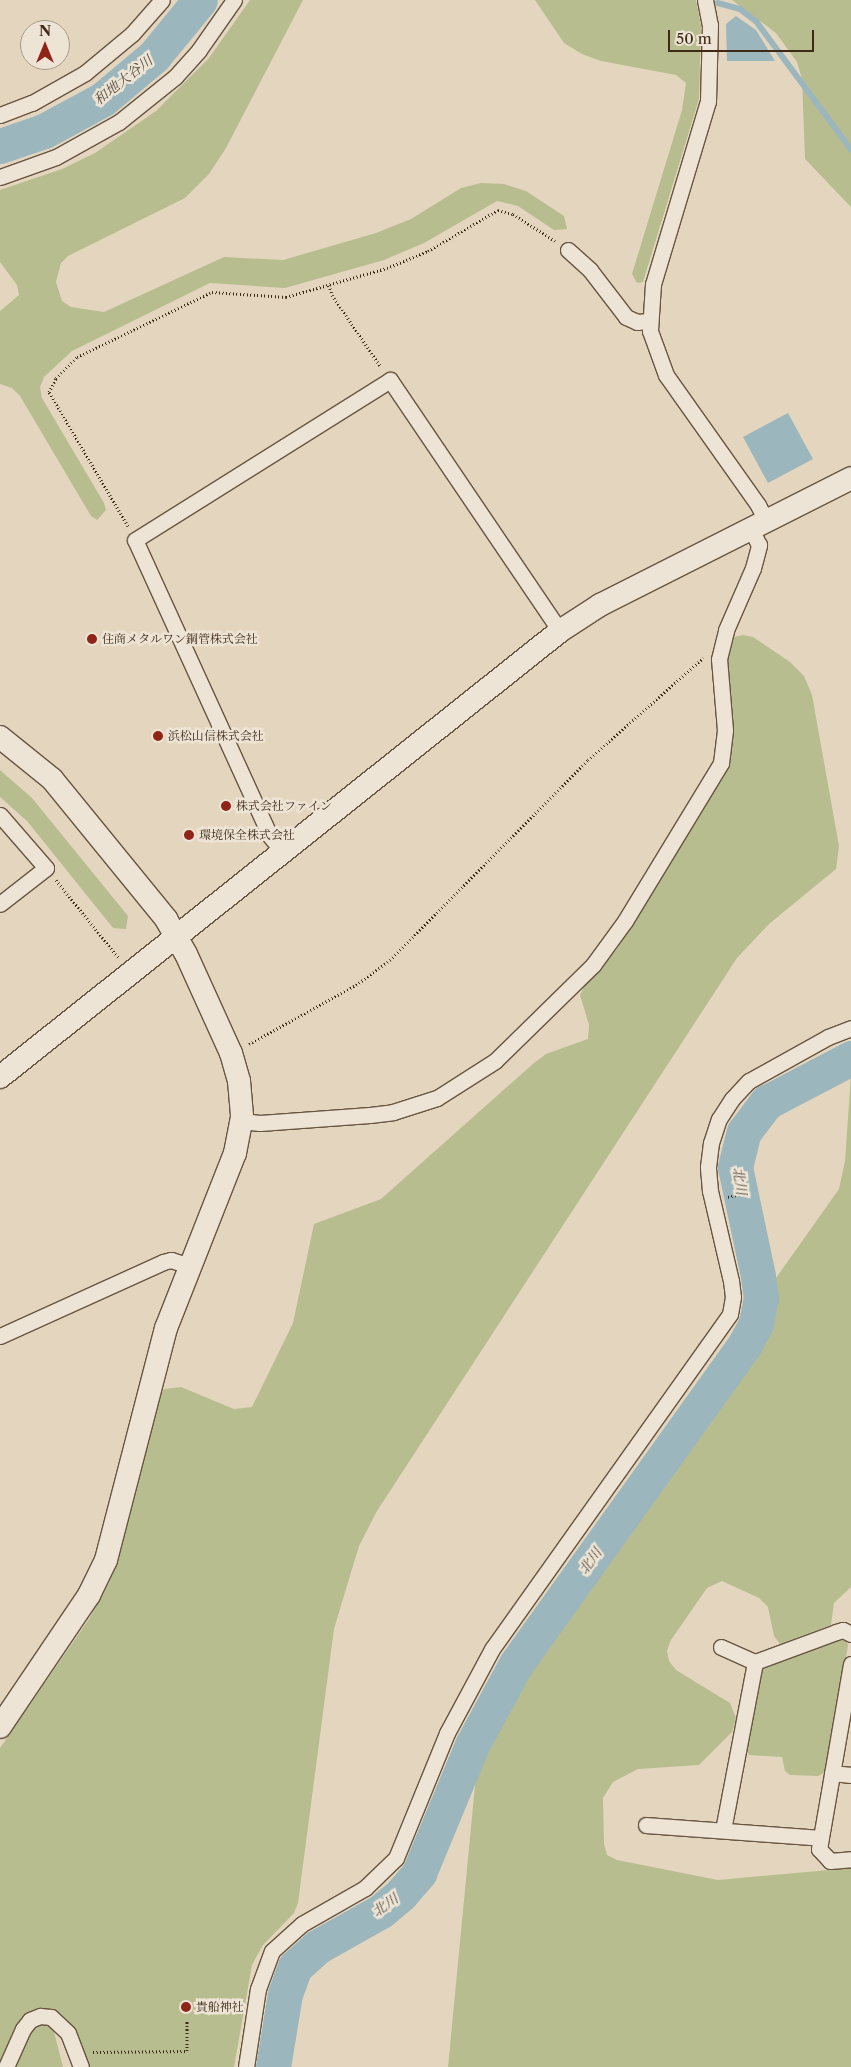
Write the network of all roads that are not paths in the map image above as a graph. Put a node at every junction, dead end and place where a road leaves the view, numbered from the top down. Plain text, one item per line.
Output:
1 (162, 0) edge
2 (234, 0) edge
3 (705, 0) edge
4 (0, 115) edge
5 (0, 177) edge
6 (568, 250) road end
7 (649, 322) junction
8 (851, 478) edge
9 (759, 525) junction
10 (560, 631) junction
11 (0, 736) edge
12 (0, 815) edge
13 (283, 852) junction
14 (0, 904) edge
15 (176, 937) junction
16 (851, 1028) edge
17 (0, 1077) edge
18 (241, 1121) junction
19 (190, 1266) junction
20 (0, 1336) edge
21 (851, 1634) edge
22 (720, 1647) dead end
23 (755, 1662) junction
24 (851, 1664) edge
25 (0, 1727) edge
26 (832, 1773) junction
27 (851, 1775) edge
28 (646, 1825) dead end
29 (723, 1830) junction
30 (821, 1838) junction
31 (851, 1859) edge
32 (79, 2061) edge
33 (6, 2067) edge
34 (246, 2067) edge

1 - 4 street
2 - 5 street
3 - 7 street
6 - 7 street
7 - 9 street
8 - 9 street
9 - 10 street
9 - 18 street
10 - 13 street
10 - 13 street
11 - 15 street
12 - 14 street
13 - 15 street
15 - 17 street
15 - 18 street
16 - 34 street
18 - 19 street
19 - 20 street
19 - 25 street
21 - 23 street
22 - 23 street
23 - 29 street
24 - 26 street
26 - 27 street
26 - 30 street
28 - 29 street
29 - 30 street
30 - 31 street
32 - 33 street

